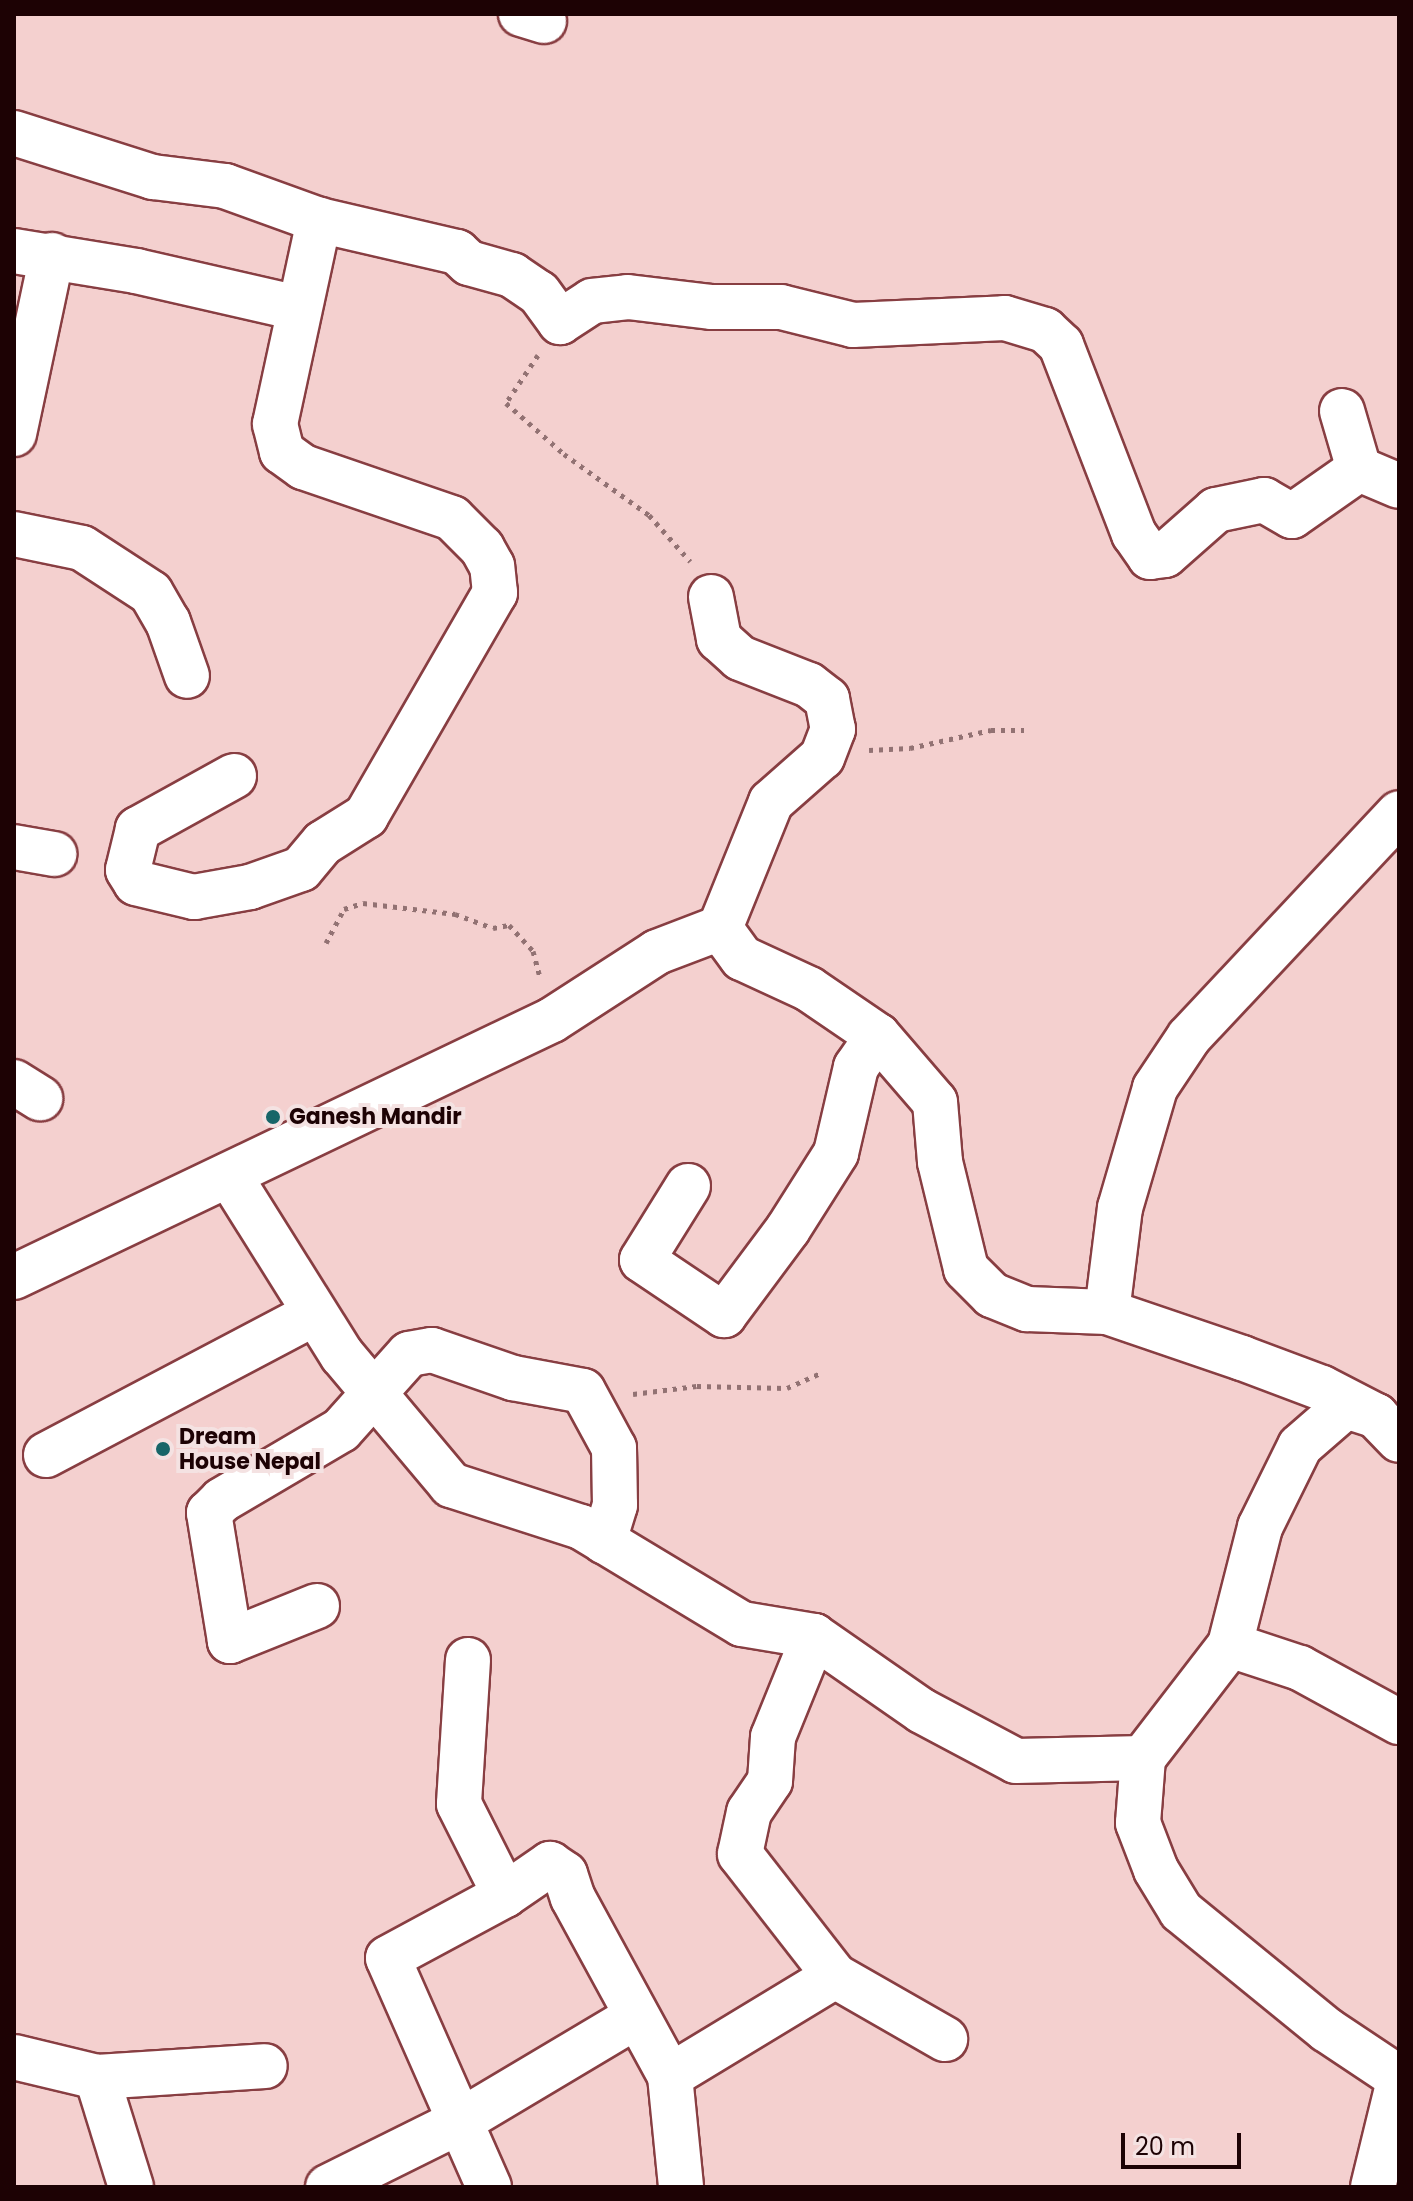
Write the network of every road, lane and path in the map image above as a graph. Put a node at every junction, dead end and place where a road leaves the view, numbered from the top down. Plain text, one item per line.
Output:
1 (14, 133) edge
2 (319, 220) junction
3 (33, 253) edge
4 (298, 308) junction
5 (560, 322) junction
6 (1342, 411) dead end
7 (14, 434) edge
8 (1359, 469) junction
9 (1399, 486) edge
10 (14, 534) edge
11 (711, 597) joint
12 (187, 676) dead end
13 (1024, 730) dead end
14 (824, 749) junction
15 (234, 776) dead end
16 (1399, 813) edge
17 (720, 928) junction
18 (326, 943) dead end
19 (552, 1020) junction
20 (878, 1036) junction
21 (229, 1175) junction
22 (688, 1186) dead end
23 (14, 1277) edge
24 (1107, 1312) junction
25 (313, 1314) junction
26 (821, 1373) dead end
27 (374, 1398) junction
28 (588, 1399) junction
29 (1387, 1428) edge
30 (46, 1455) dead end
31 (604, 1541) junction
32 (317, 1606) dead end
33 (814, 1636) junction
34 (1230, 1645) junction
35 (468, 1660) dead end
36 (1399, 1722) edge
37 (1143, 1758) junction
38 (505, 1895) junction
39 (835, 1976) junction
40 (635, 2017) junction
41 (945, 2039) dead end
42 (14, 2057) edge
43 (265, 2066) dead end
44 (670, 2076) junction
45 (97, 2077) junction
46 (1399, 2079) edge
47 (459, 2122) junction
48 (131, 2187) edge
49 (328, 2187) edge
50 (489, 2187) edge
51 (681, 2187) edge
52 (1373, 2187) edge

1 - 2 street
2 - 4 street
2 - 5 street
3 - 4 street
3 - 7 street
4 - 15 street
5 - 8 street
5 - 11 path
6 - 8 street
8 - 9 street
10 - 12 street
11 - 14 street
13 - 14 path
14 - 17 street
16 - 24 street
17 - 19 street
17 - 20 street
18 - 19 path
19 - 21 street
20 - 22 street
20 - 24 street
21 - 23 street
21 - 25 street
24 - 29 street
25 - 27 street
25 - 30 street
26 - 28 path
27 - 28 street
27 - 31 street
27 - 32 street
28 - 31 street
29 - 34 street
31 - 33 street
33 - 37 street
33 - 39 street
34 - 36 street
34 - 37 street
35 - 38 street
37 - 46 street
38 - 40 street
38 - 47 street
39 - 41 street
39 - 44 street
40 - 44 street
40 - 47 street
42 - 45 street
43 - 45 street
44 - 51 street
45 - 48 street
46 - 52 street
47 - 49 street
47 - 50 street

